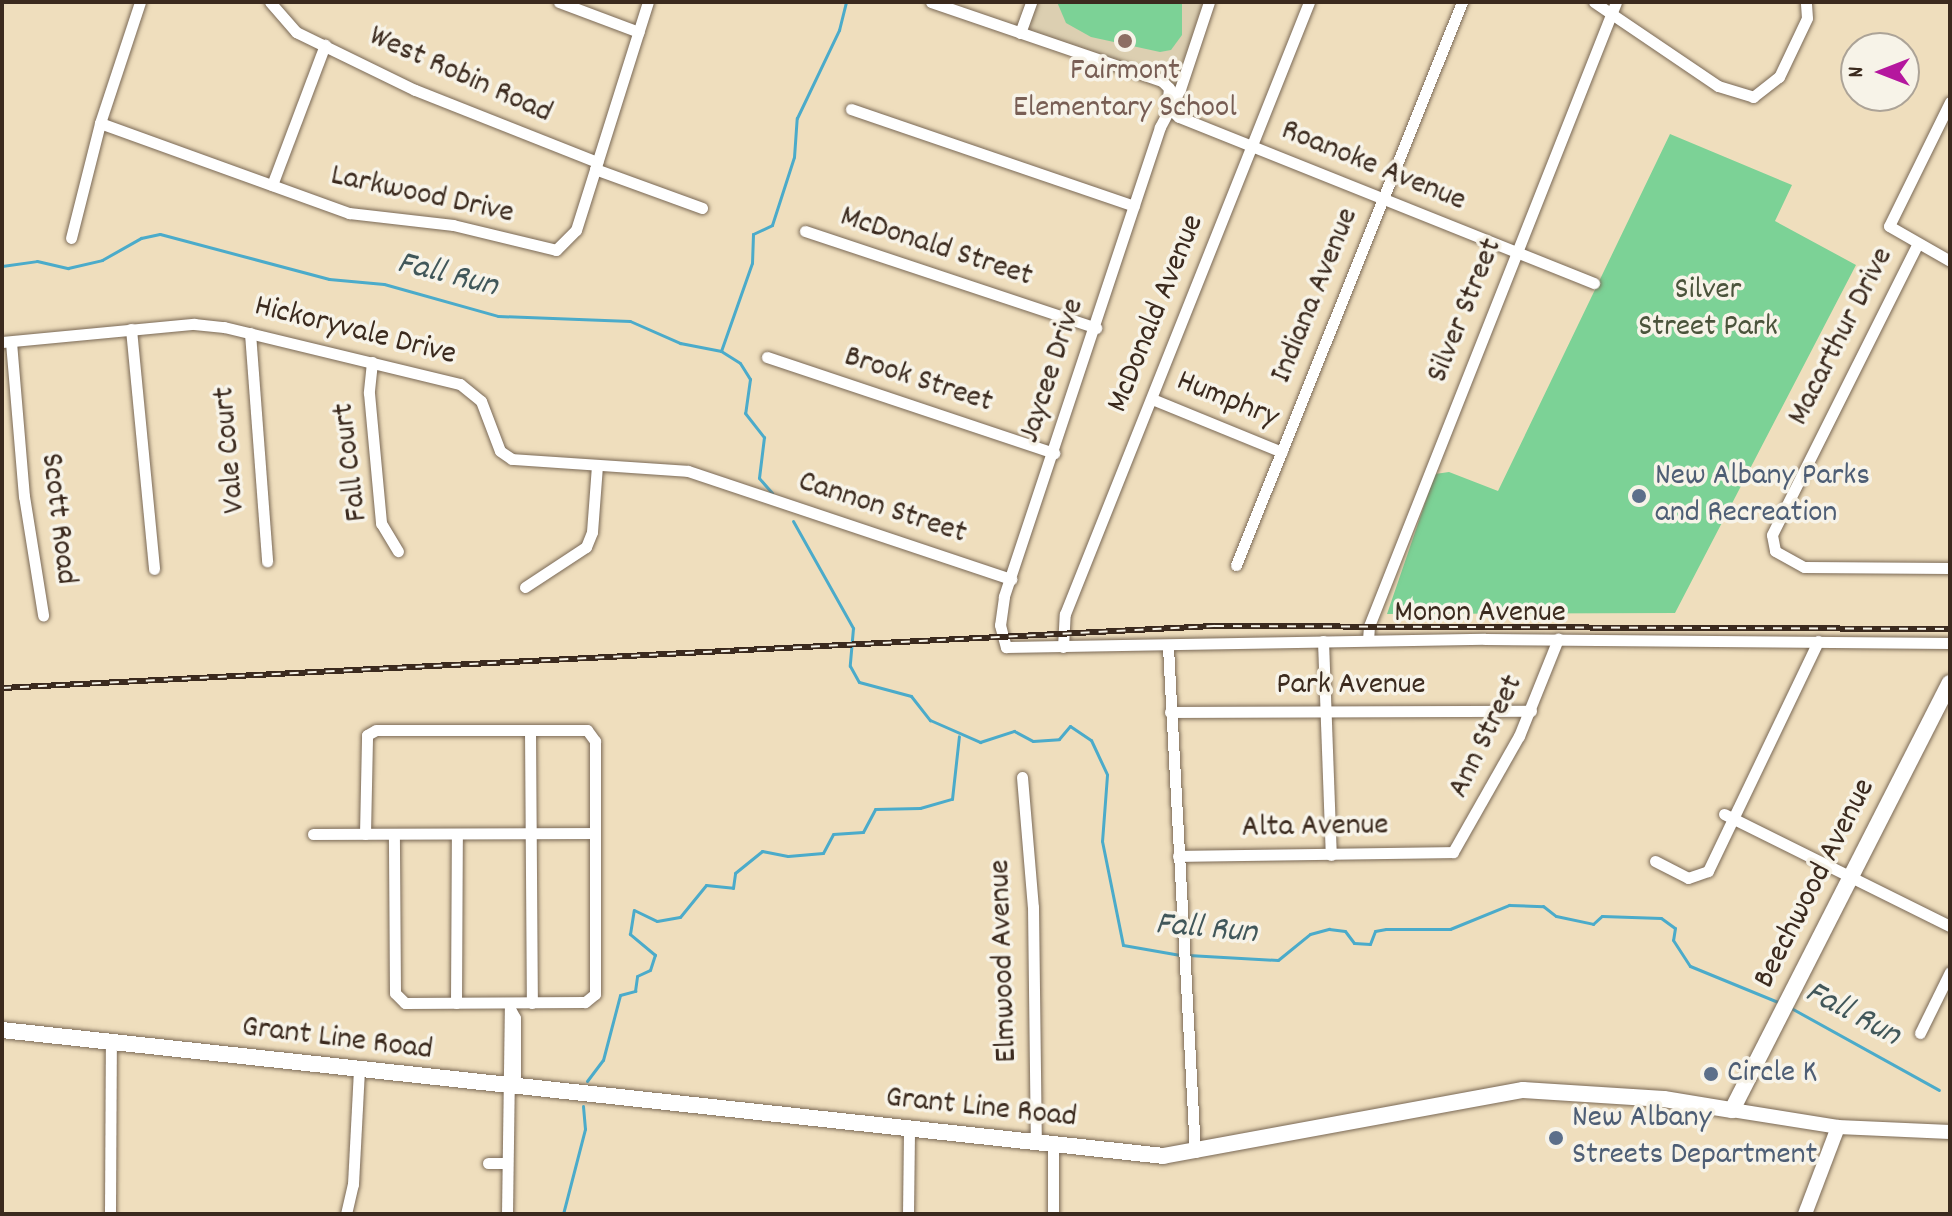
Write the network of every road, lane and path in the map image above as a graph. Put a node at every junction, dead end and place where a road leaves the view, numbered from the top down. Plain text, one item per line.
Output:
1 (140, 2) edge
2 (270, 2) edge
3 (559, 2) edge
4 (648, 2) edge
5 (931, 2) edge
6 (1031, 2) edge
7 (1209, 2) edge
8 (1309, 2) edge
9 (1462, 2) edge
10 (1594, 2) edge
11 (1616, 2) edge
12 (1806, 2) edge
13 (1611, 15) junction
14 (639, 32) junction
15 (1020, 33) junction
16 (325, 45) junction
17 (1950, 102) edge
18 (1169, 108) junction
19 (851, 109) dead end
20 (100, 123) junction
21 (1252, 146) junction
22 (596, 166) junction
23 (272, 185) junction
24 (1383, 199) junction
25 (1134, 206) junction
26 (702, 208) dead end
27 (805, 231) dead end
28 (71, 238) dead end
29 (1917, 245) junction
30 (1517, 253) junction
31 (1950, 261) edge
32 (1594, 283) dead end
33 (1096, 328) junction
34 (131, 329) junction
35 (250, 333) junction
36 (6, 342) edge
37 (767, 357) dead end
38 (372, 362) junction
39 (1152, 399) junction
40 (1282, 452) junction
41 (1054, 453) junction
42 (597, 465) junction
43 (737, 488) joint
44 (398, 551) dead end
45 (267, 561) dead end
46 (1236, 565) dead end
47 (1950, 568) edge
48 (154, 569) dead end
49 (1011, 579) junction
50 (525, 587) dead end
51 (43, 615) dead end
52 (1558, 639) junction
53 (1368, 640) junction
54 (1323, 641) junction
55 (1818, 641) junction
56 (1950, 643) edge
57 (1063, 647) junction
58 (1168, 647) junction
59 (1010, 649) joint
60 (1950, 683) edge
61 (1531, 711) junction
62 (1944, 711) edge
63 (1170, 712) junction
64 (1326, 713) junction
65 (530, 730) junction
66 (1022, 777) dead end
67 (1729, 818) junction
68 (531, 833) junction
69 (595, 833) junction
70 (313, 834) dead end
71 (365, 834) junction
72 (394, 834) junction
73 (457, 834) junction
74 (1453, 852) joint
75 (1331, 855) junction
76 (1178, 856) junction
77 (1655, 861) dead end
78 (1851, 877) junction
79 (1950, 926) edge
80 (1950, 972) edge
81 (456, 1003) junction
82 (532, 1003) junction
83 (510, 1006) junction
84 (2, 1030) edge
85 (1920, 1033) dead end
86 (111, 1042) junction
87 (359, 1071) junction
88 (508, 1084) junction
89 (1732, 1110) junction
90 (1838, 1127) junction
91 (909, 1130) junction
92 (1950, 1132) edge
93 (1036, 1144) junction
94 (1053, 1147) junction
95 (1195, 1152) junction
96 (488, 1163) dead end
97 (507, 1163) junction
98 (110, 1214) edge
99 (346, 1214) edge
100 (507, 1214) edge
101 (908, 1214) edge
102 (1053, 1214) edge
103 (1805, 1214) edge

1 - 20 street
2 - 16 street, West Robin Road
3 - 14 street
4 - 14 street
5 - 15 street
6 - 15 street
7 - 18 street, Jaycee Drive
8 - 21 street, McDonald Avenue
9 - 24 street, Indiana Avenue
10 - 13 street
11 - 13 street, Silver Street
12 - 13 street
13 - 30 street, Silver Street
14 - 22 street
15 - 18 street
16 - 22 street, West Robin Road
16 - 23 street
17 - 29 street
18 - 21 street, Roanoke Avenue
18 - 25 street, Jaycee Drive
19 - 25 street
20 - 23 street, Larkwood Drive
20 - 28 street
21 - 24 street, Roanoke Avenue
21 - 39 street, McDonald Avenue
22 - 23 street, Larkwood Drive
22 - 26 street, West Robin Road
24 - 30 street, Roanoke Avenue
24 - 40 street, Indiana Avenue
25 - 33 street, Jaycee Drive
27 - 33 street, McDonald Street
29 - 31 street
29 - 47 street, Macarthur Drive
30 - 32 street, Roanoke Avenue
30 - 53 street, Silver Street
33 - 41 street, Jaycee Drive
34 - 35 street, Hickoryvale Drive
34 - 36 street, Hickoryvale Drive
34 - 48 street
35 - 38 street, Hickoryvale Drive
35 - 45 street, Vale Court
36 - 51 street, Scott Road
37 - 41 street, Brook Street
38 - 42 street, Hickoryvale Drive
38 - 44 street, Fall Court
39 - 40 street, Humphry
39 - 57 street, McDonald Avenue
40 - 46 street, Indiana Avenue
41 - 49 street, Jaycee Drive
42 - 43 street, Hickoryvale Drive
42 - 50 street
43 - 49 street, Cannon Street
49 - 59 street, Jaycee Drive
52 - 53 street, Monon Avenue
52 - 55 street, Monon Avenue
52 - 61 street, Ann Street
53 - 54 street, Monon Avenue
54 - 58 street, Monon Avenue
54 - 64 street
55 - 56 street, Monon Avenue
55 - 67 street
57 - 58 street, Monon Avenue
57 - 59 street, Monon Avenue
58 - 63 street
60 - 62 main road, Beechwood Avenue
61 - 64 street, Park Avenue
61 - 74 street, Ann Street
62 - 78 main road, Beechwood Avenue
63 - 64 street, Park Avenue
63 - 76 street
64 - 75 street
65 - 68 street
65 - 69 street
65 - 71 street
66 - 93 street, Elmwood Avenue
67 - 77 street
67 - 78 street
68 - 69 street
68 - 73 street
68 - 82 street
69 - 82 street
70 - 71 street
71 - 72 street
72 - 73 street
72 - 81 street
73 - 81 street
74 - 75 street, Alta Avenue
75 - 76 street, Alta Avenue
76 - 95 street
78 - 79 street
78 - 89 main road, Beechwood Avenue
80 - 85 street
81 - 83 street
82 - 83 street
83 - 88 street
84 - 86 main road, Grant Line Road
86 - 87 main road, Grant Line Road
86 - 98 street
87 - 88 main road, Grant Line Road
87 - 99 street
88 - 91 main road, Grant Line Road
88 - 97 street
89 - 90 street, Grant Line Road
89 - 95 main road, Grant Line Road
90 - 92 street, Grant Line Road
90 - 103 street
91 - 93 main road, Grant Line Road
91 - 101 street
93 - 94 main road, Grant Line Road
94 - 95 main road, Grant Line Road
94 - 102 street
96 - 97 street
97 - 100 street

